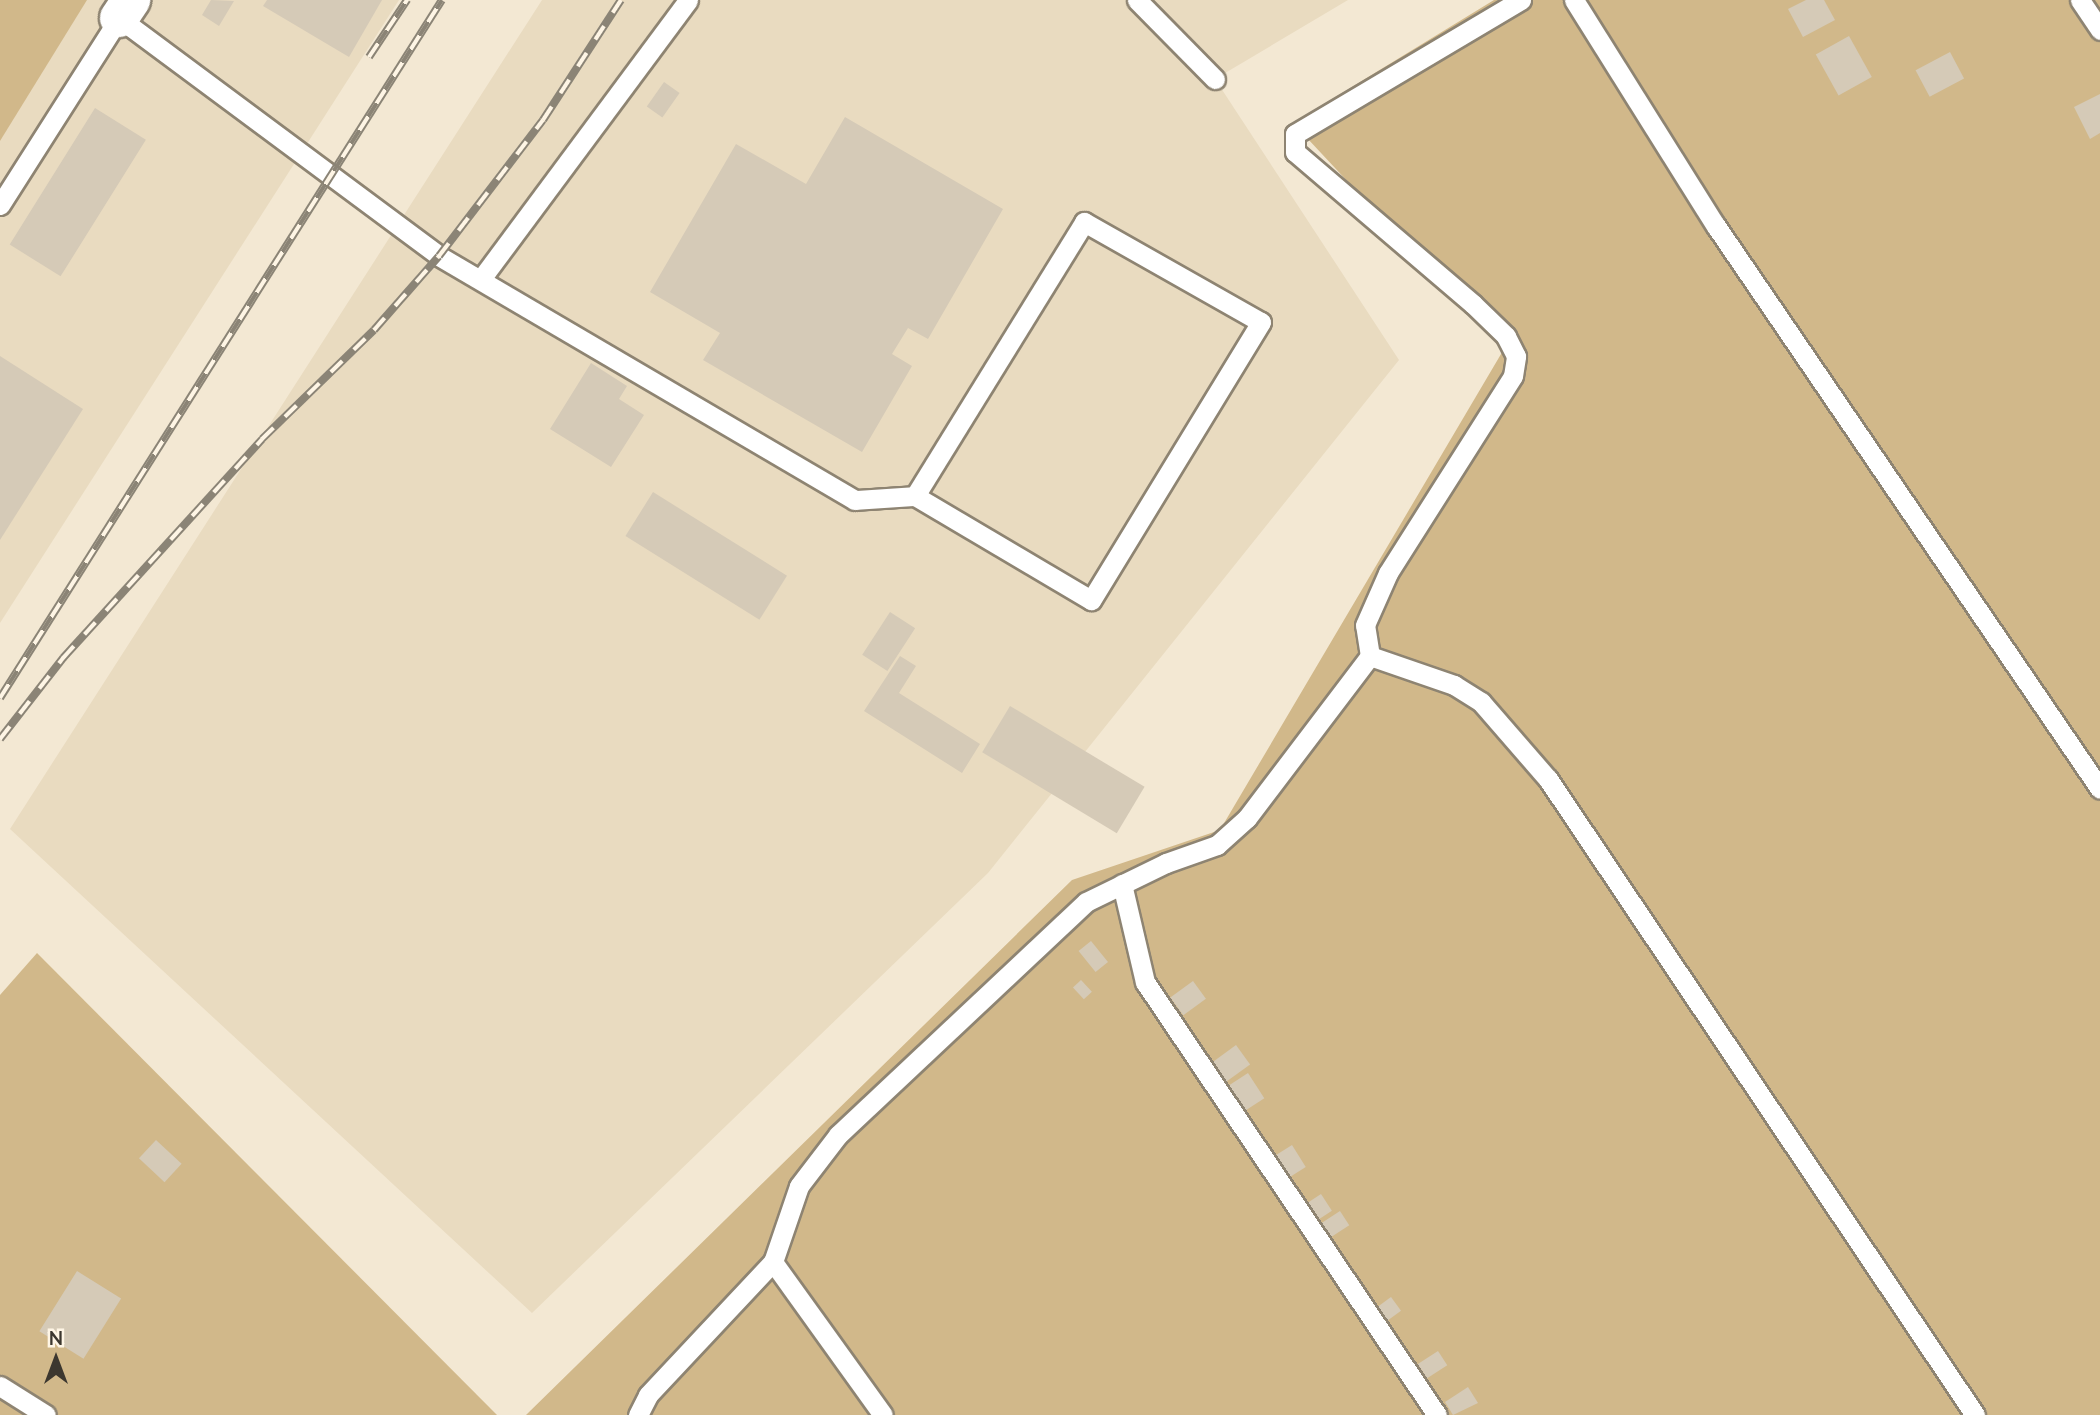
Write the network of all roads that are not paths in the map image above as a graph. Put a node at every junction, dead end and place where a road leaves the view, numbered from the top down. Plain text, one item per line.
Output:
1 (688, 0) edge
2 (1137, 0) edge
3 (1521, 0) edge
4 (1574, 0) edge
5 (2080, 0) edge
6 (125, 9) edge
7 (2100, 30) edge
8 (1215, 79) dead end
9 (0, 205) edge
10 (481, 279) junction
11 (915, 496) junction
12 (1370, 656) junction
13 (2100, 789) edge
14 (1122, 884) junction
15 (773, 1262) junction
16 (0, 1386) edge
17 (46, 1415) edge
18 (638, 1415) edge
19 (883, 1415) edge
20 (1437, 1415) edge
21 (1975, 1415) edge

1 - 10 lane
2 - 8 lane
3 - 12 lane
4 - 13 lane
5 - 7 lane
6 - 9 lane
6 - 10 lane
10 - 11 lane
11 - 11 lane
12 - 14 lane
12 - 21 lane
14 - 15 lane
14 - 20 lane
15 - 18 lane
15 - 19 lane
16 - 17 lane

